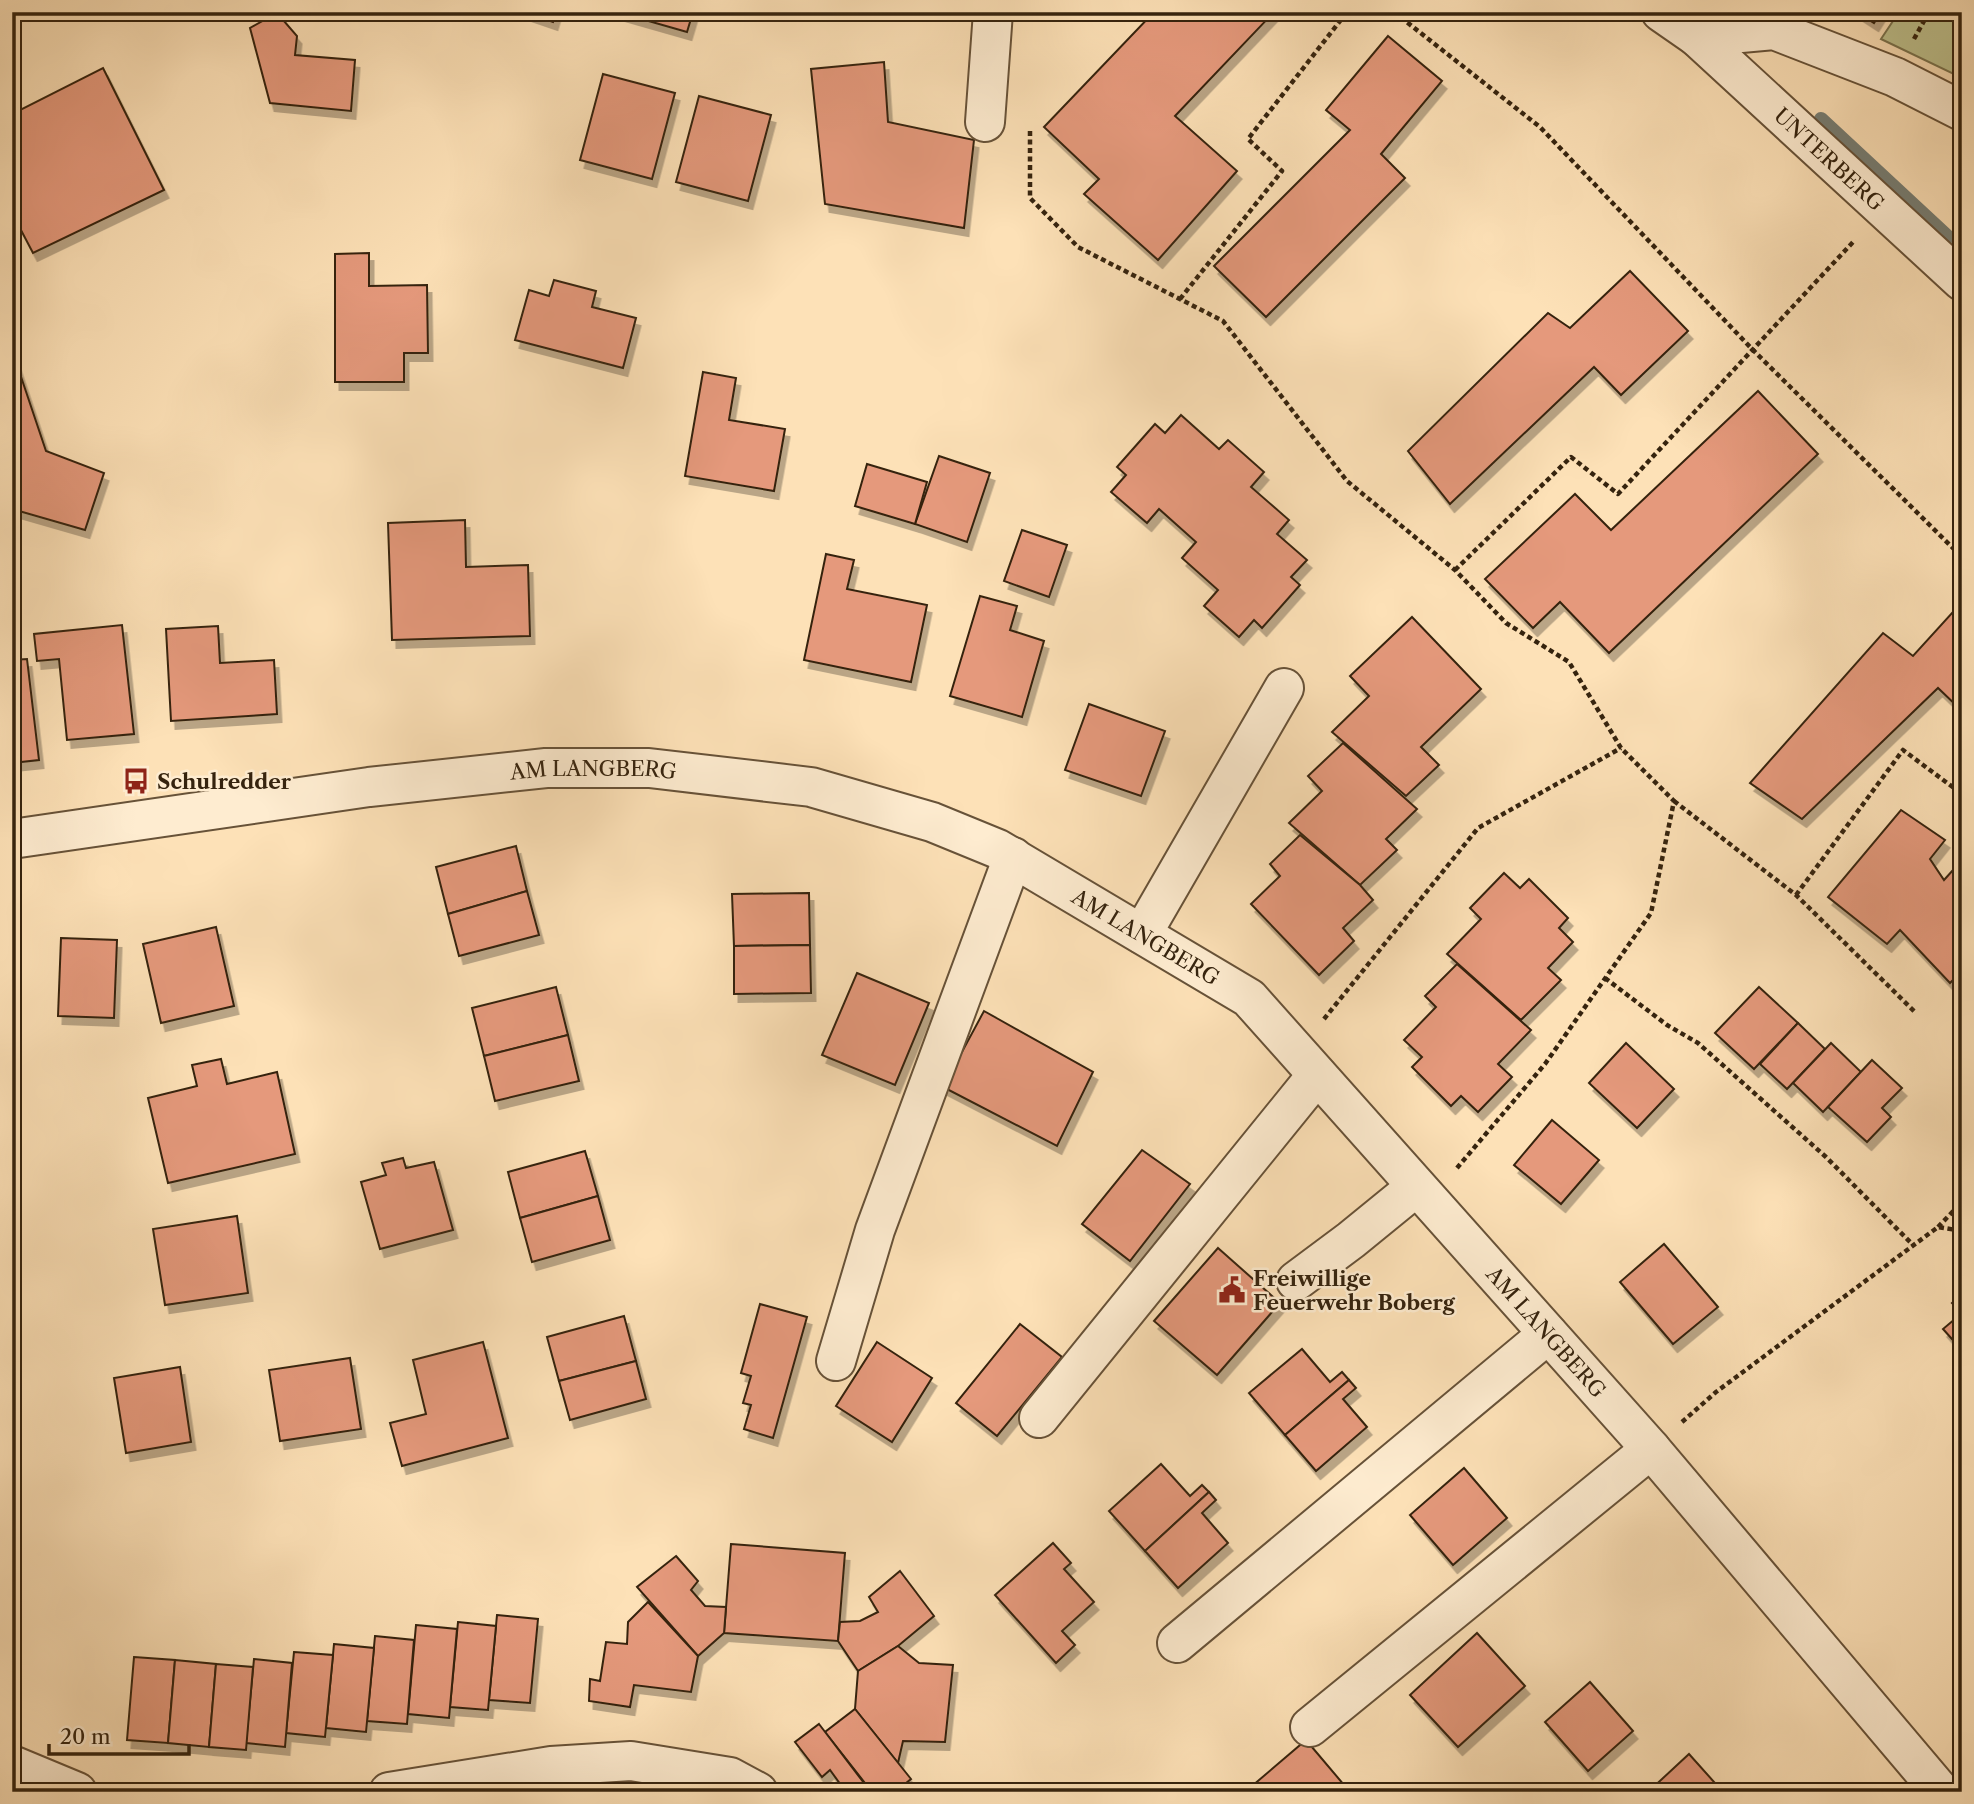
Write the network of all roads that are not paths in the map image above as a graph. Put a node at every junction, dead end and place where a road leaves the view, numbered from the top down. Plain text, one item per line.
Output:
1 (993, 12) edge
2 (1661, 12) edge
3 (1697, 37) junction
4 (1962, 111) edge
5 (985, 122) dead end
6 (1962, 281) edge
7 (1284, 688) dead end
8 (12, 839) edge
9 (1013, 857) junction
10 (1142, 933) junction
11 (1307, 1063) junction
12 (1423, 1194) junction
13 (1296, 1281) dead end
14 (1548, 1334) junction
15 (836, 1361) dead end
16 (1040, 1418) dead end
17 (1651, 1449) junction
18 (1177, 1643) dead end
19 (1310, 1727) dead end
20 (12, 1765) edge
21 (77, 1792) edge
22 (389, 1792) edge
23 (758, 1792) edge
24 (1941, 1792) edge

1 - 5 street
2 - 3 street, UNTERBERG
3 - 4 street
3 - 6 street, UNTERBERG
7 - 10 street
8 - 9 street, AM LANGBERG
9 - 10 street, AM LANGBERG
9 - 15 street
10 - 11 street, AM LANGBERG
11 - 12 street, AM LANGBERG
11 - 16 street
12 - 13 street
12 - 14 street, AM LANGBERG
14 - 17 street, AM LANGBERG
14 - 18 street
17 - 19 street
17 - 24 street, AM LANGBERG
20 - 21 street
22 - 23 street

